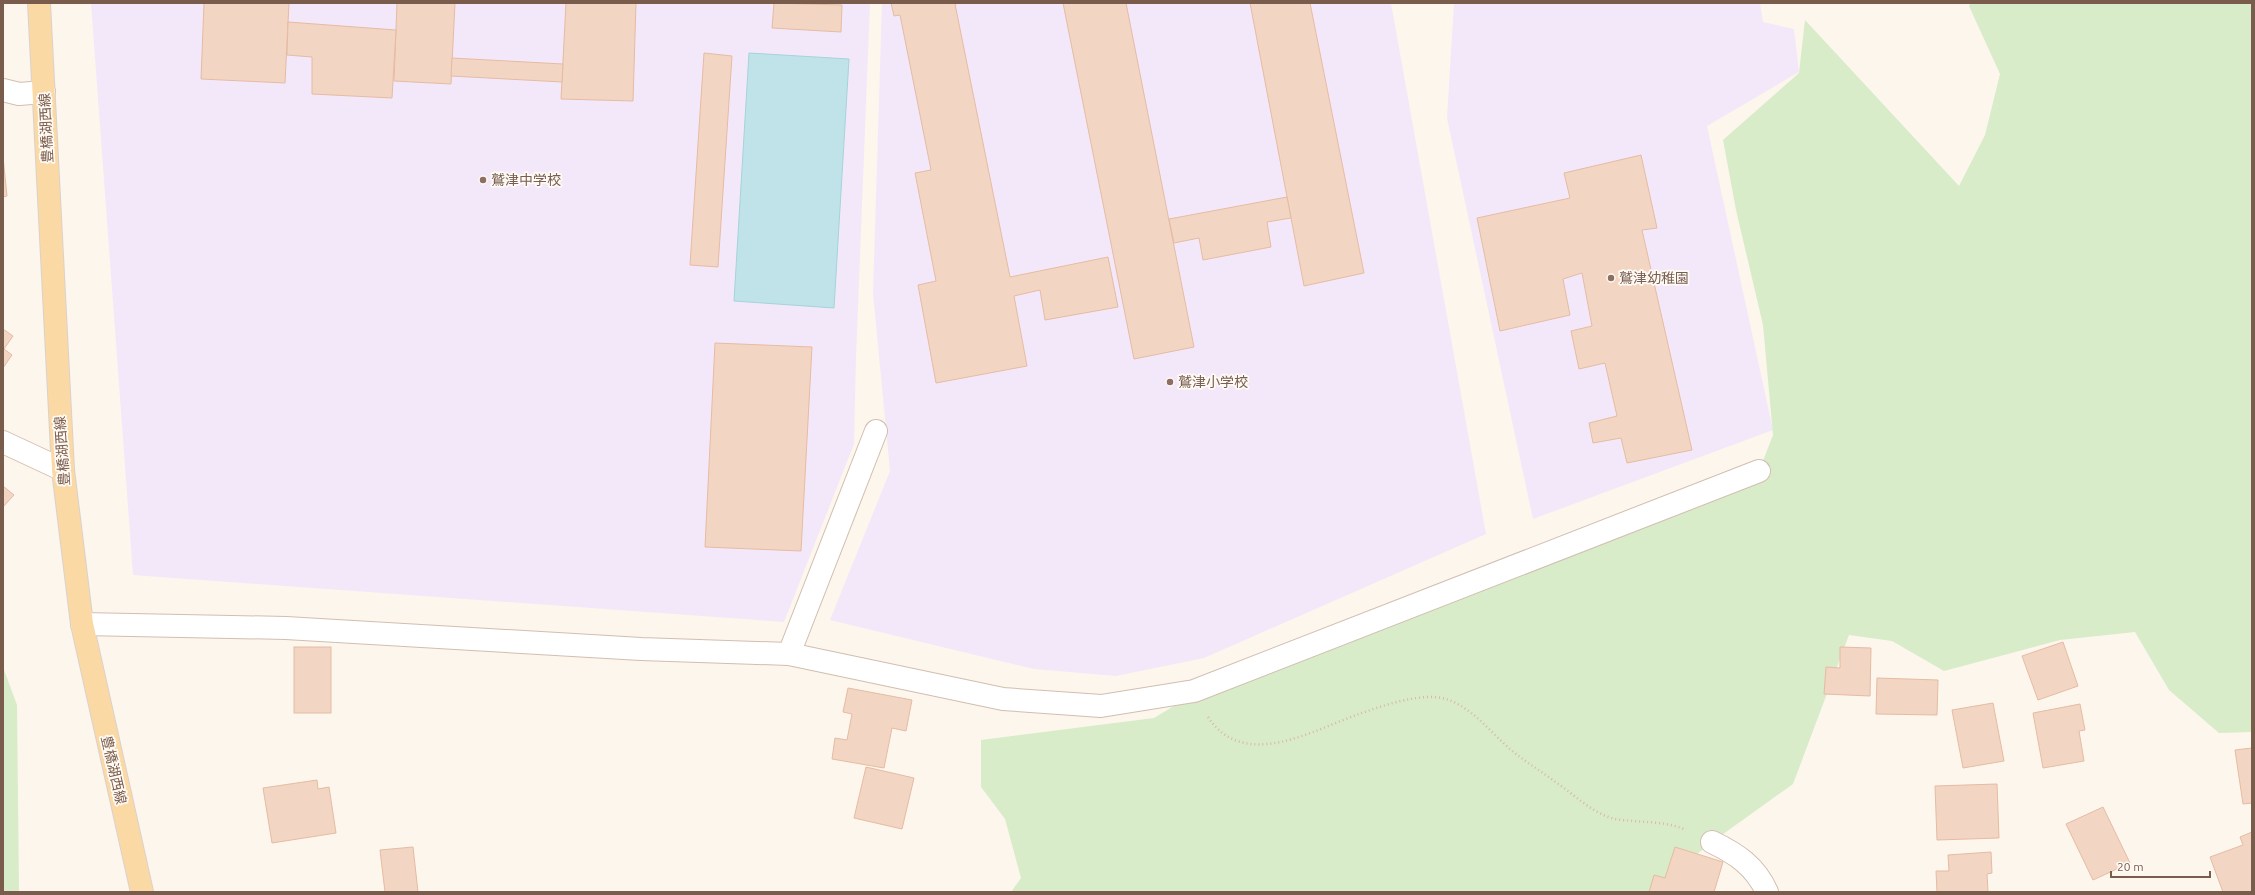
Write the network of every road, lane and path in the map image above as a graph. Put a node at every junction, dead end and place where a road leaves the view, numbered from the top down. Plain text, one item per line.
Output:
1 (39, 3) edge
2 (3, 90) edge
3 (44, 92) junction
4 (876, 431) dead end
5 (3, 442) edge
6 (62, 470) junction
7 (1759, 471) dead end
8 (82, 624) junction
9 (789, 654) junction
10 (1194, 691) junction
11 (1712, 842) joint
12 (142, 892) edge
13 (1767, 892) edge

1 - 3 main road, 豊橋湖西線
2 - 3 street
3 - 6 main road, 豊橋湖西線
4 - 9 street
5 - 6 street
6 - 8 main road, 豊橋湖西線
7 - 10 street
8 - 9 street
8 - 12 main road, 豊橋湖西線
9 - 10 street
10 - 11 path
11 - 13 street

